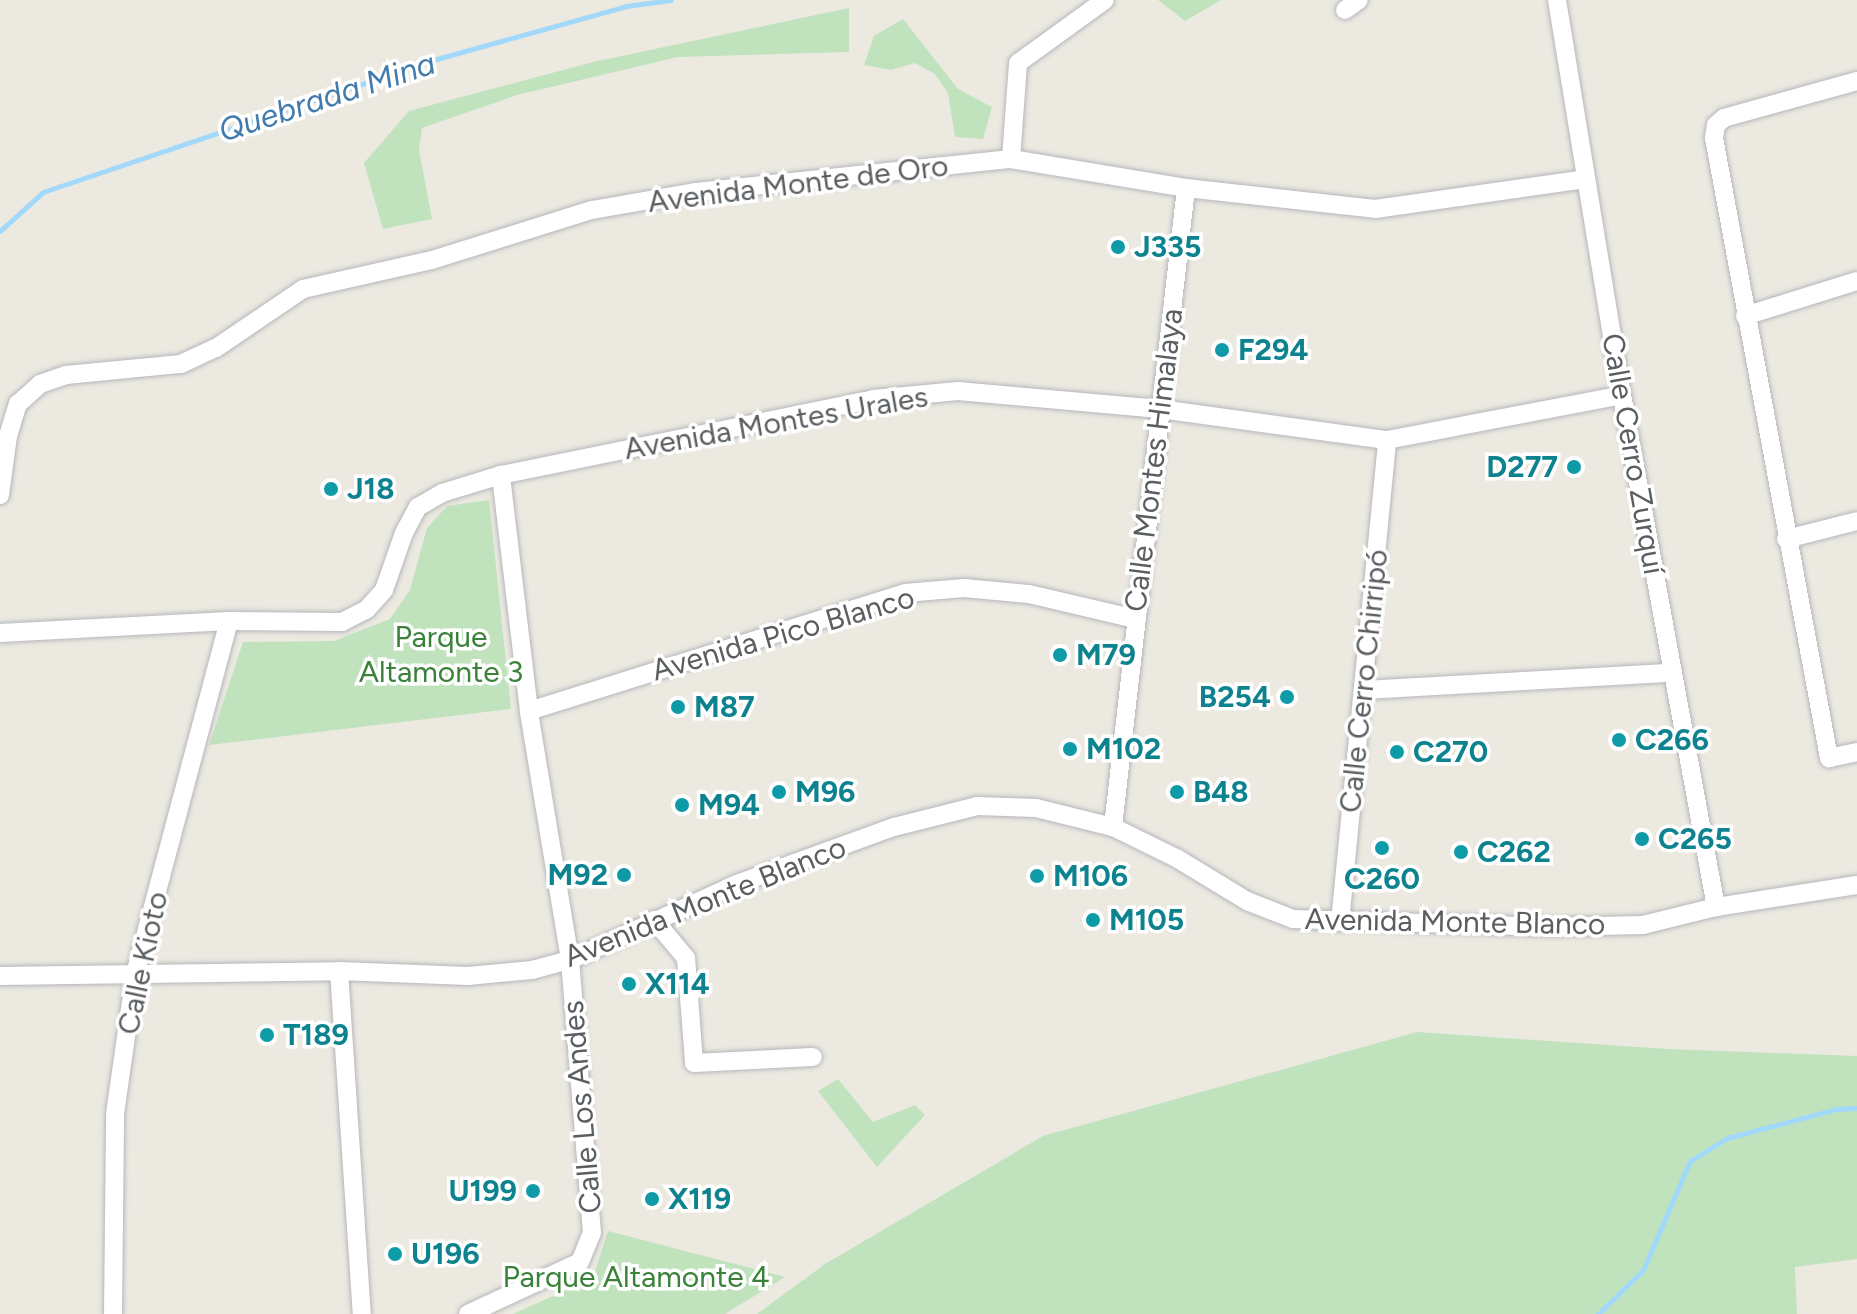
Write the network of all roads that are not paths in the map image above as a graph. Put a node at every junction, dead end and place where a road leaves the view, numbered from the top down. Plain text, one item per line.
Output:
1 (1105, 0) edge
2 (1557, 0) edge
3 (1857, 81) edge
4 (1011, 159) junction
5 (1585, 179) junction
6 (1186, 188) junction
7 (1857, 281) edge
8 (1745, 316) junction
9 (1622, 395) junction
10 (1160, 409) junction
11 (1387, 440) junction
12 (501, 475) junction
13 (0, 495) edge
14 (1857, 521) edge
15 (1786, 539) junction
16 (1136, 619) junction
17 (229, 621) junction
18 (0, 633) edge
19 (1671, 673) junction
20 (1364, 690) junction
21 (529, 711) junction
22 (1857, 752) edge
23 (1113, 827) junction
24 (1857, 885) edge
25 (1716, 907) junction
26 (654, 920) junction
27 (1340, 922) junction
28 (570, 960) junction
29 (339, 971) junction
30 (135, 974) junction
31 (0, 976) edge
32 (813, 1057) dead end
33 (113, 1314) edge
34 (362, 1314) edge
35 (468, 1314) edge

1 - 4 street
2 - 5 street, Calle Cerro Zurquí
3 - 8 street
4 - 6 street, Avenida Monte de Oro
4 - 13 street, Avenida Monte de Oro
5 - 6 street, Avenida Monte de Oro
5 - 9 street, Calle Cerro Zurquí
6 - 10 street, Calle Montes Himalaya
7 - 8 street
8 - 15 street
9 - 11 street, Avenida Montes Urales
9 - 19 street, Calle Cerro Zurquí
10 - 11 street, Avenida Montes Urales
10 - 12 street, Avenida Montes Urales
10 - 16 street, Calle Montes Himalaya
11 - 20 street, Calle Cerro Chirripó
12 - 17 street, Avenida Montes Urales
12 - 21 street, Calle Los Andes
14 - 15 street
15 - 22 street
16 - 21 street, Avenida Pico Blanco
16 - 23 street, Calle Montes Himalaya
17 - 18 street, Avenida Montes Urales
17 - 30 street, Calle Kioto
19 - 20 street
19 - 25 street, Calle Cerro Zurquí
20 - 27 street, Calle Cerro Chirripó
21 - 28 street, Calle Los Andes
23 - 26 street, Avenida Monte Blanco
23 - 27 street, Avenida Monte Blanco
24 - 25 street, Avenida Monte Blanco
25 - 27 street, Avenida Monte Blanco
26 - 28 street, Avenida Monte Blanco
26 - 32 street
28 - 29 street, Avenida Monte Blanco
28 - 35 street, Calle Los Andes
29 - 30 street, Avenida Monte Blanco
29 - 34 street
30 - 31 street, Avenida Monte Blanco
30 - 33 street, Calle Kioto

